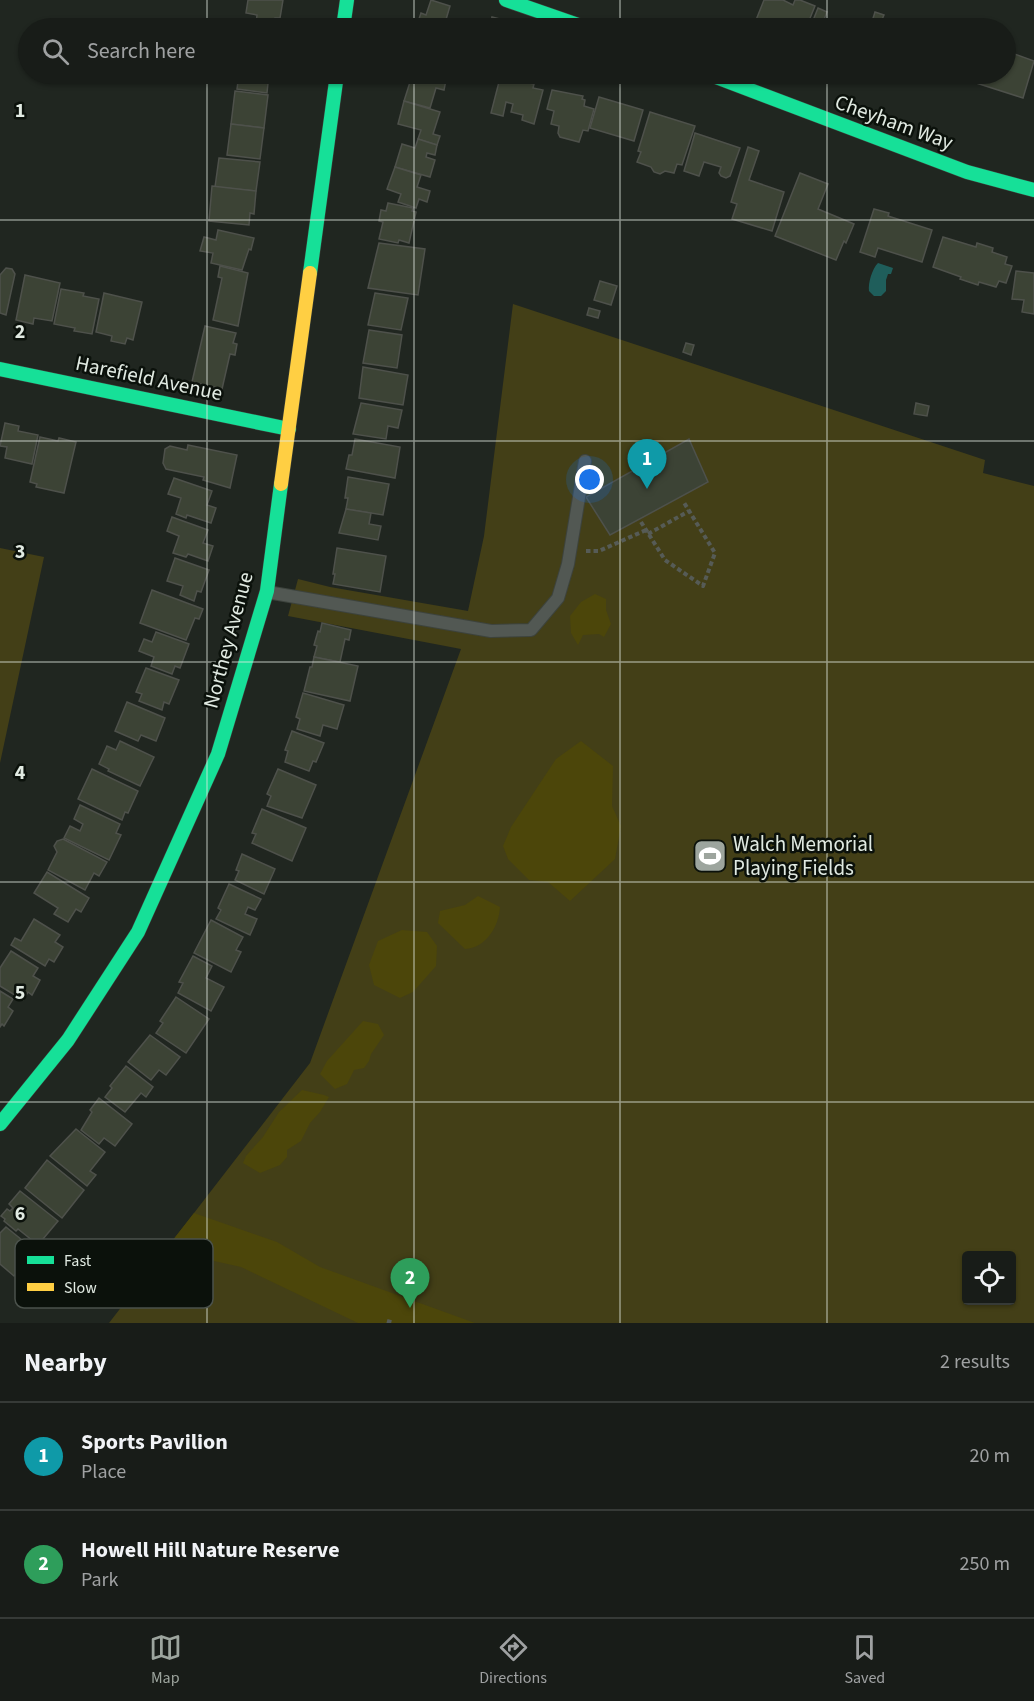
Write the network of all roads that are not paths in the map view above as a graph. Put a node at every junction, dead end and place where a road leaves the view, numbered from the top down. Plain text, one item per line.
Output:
1 (347, 0) edge
2 (506, 0) edge
3 (344, 18) edge
4 (558, 18) edge
5 (336, 84) edge
6 (734, 84) edge
7 (1034, 190) edge
8 (0, 369) edge
9 (289, 429) junction
10 (585, 461) dead end
11 (267, 591) junction
12 (0, 1124) edge

1 - 3 street
2 - 4 street
5 - 9 street, Northey Avenue
6 - 7 street, Cheyham Way
8 - 9 street, Harefield Avenue
9 - 11 street, Northey Avenue
10 - 11 lane
11 - 12 street, Northey Avenue

